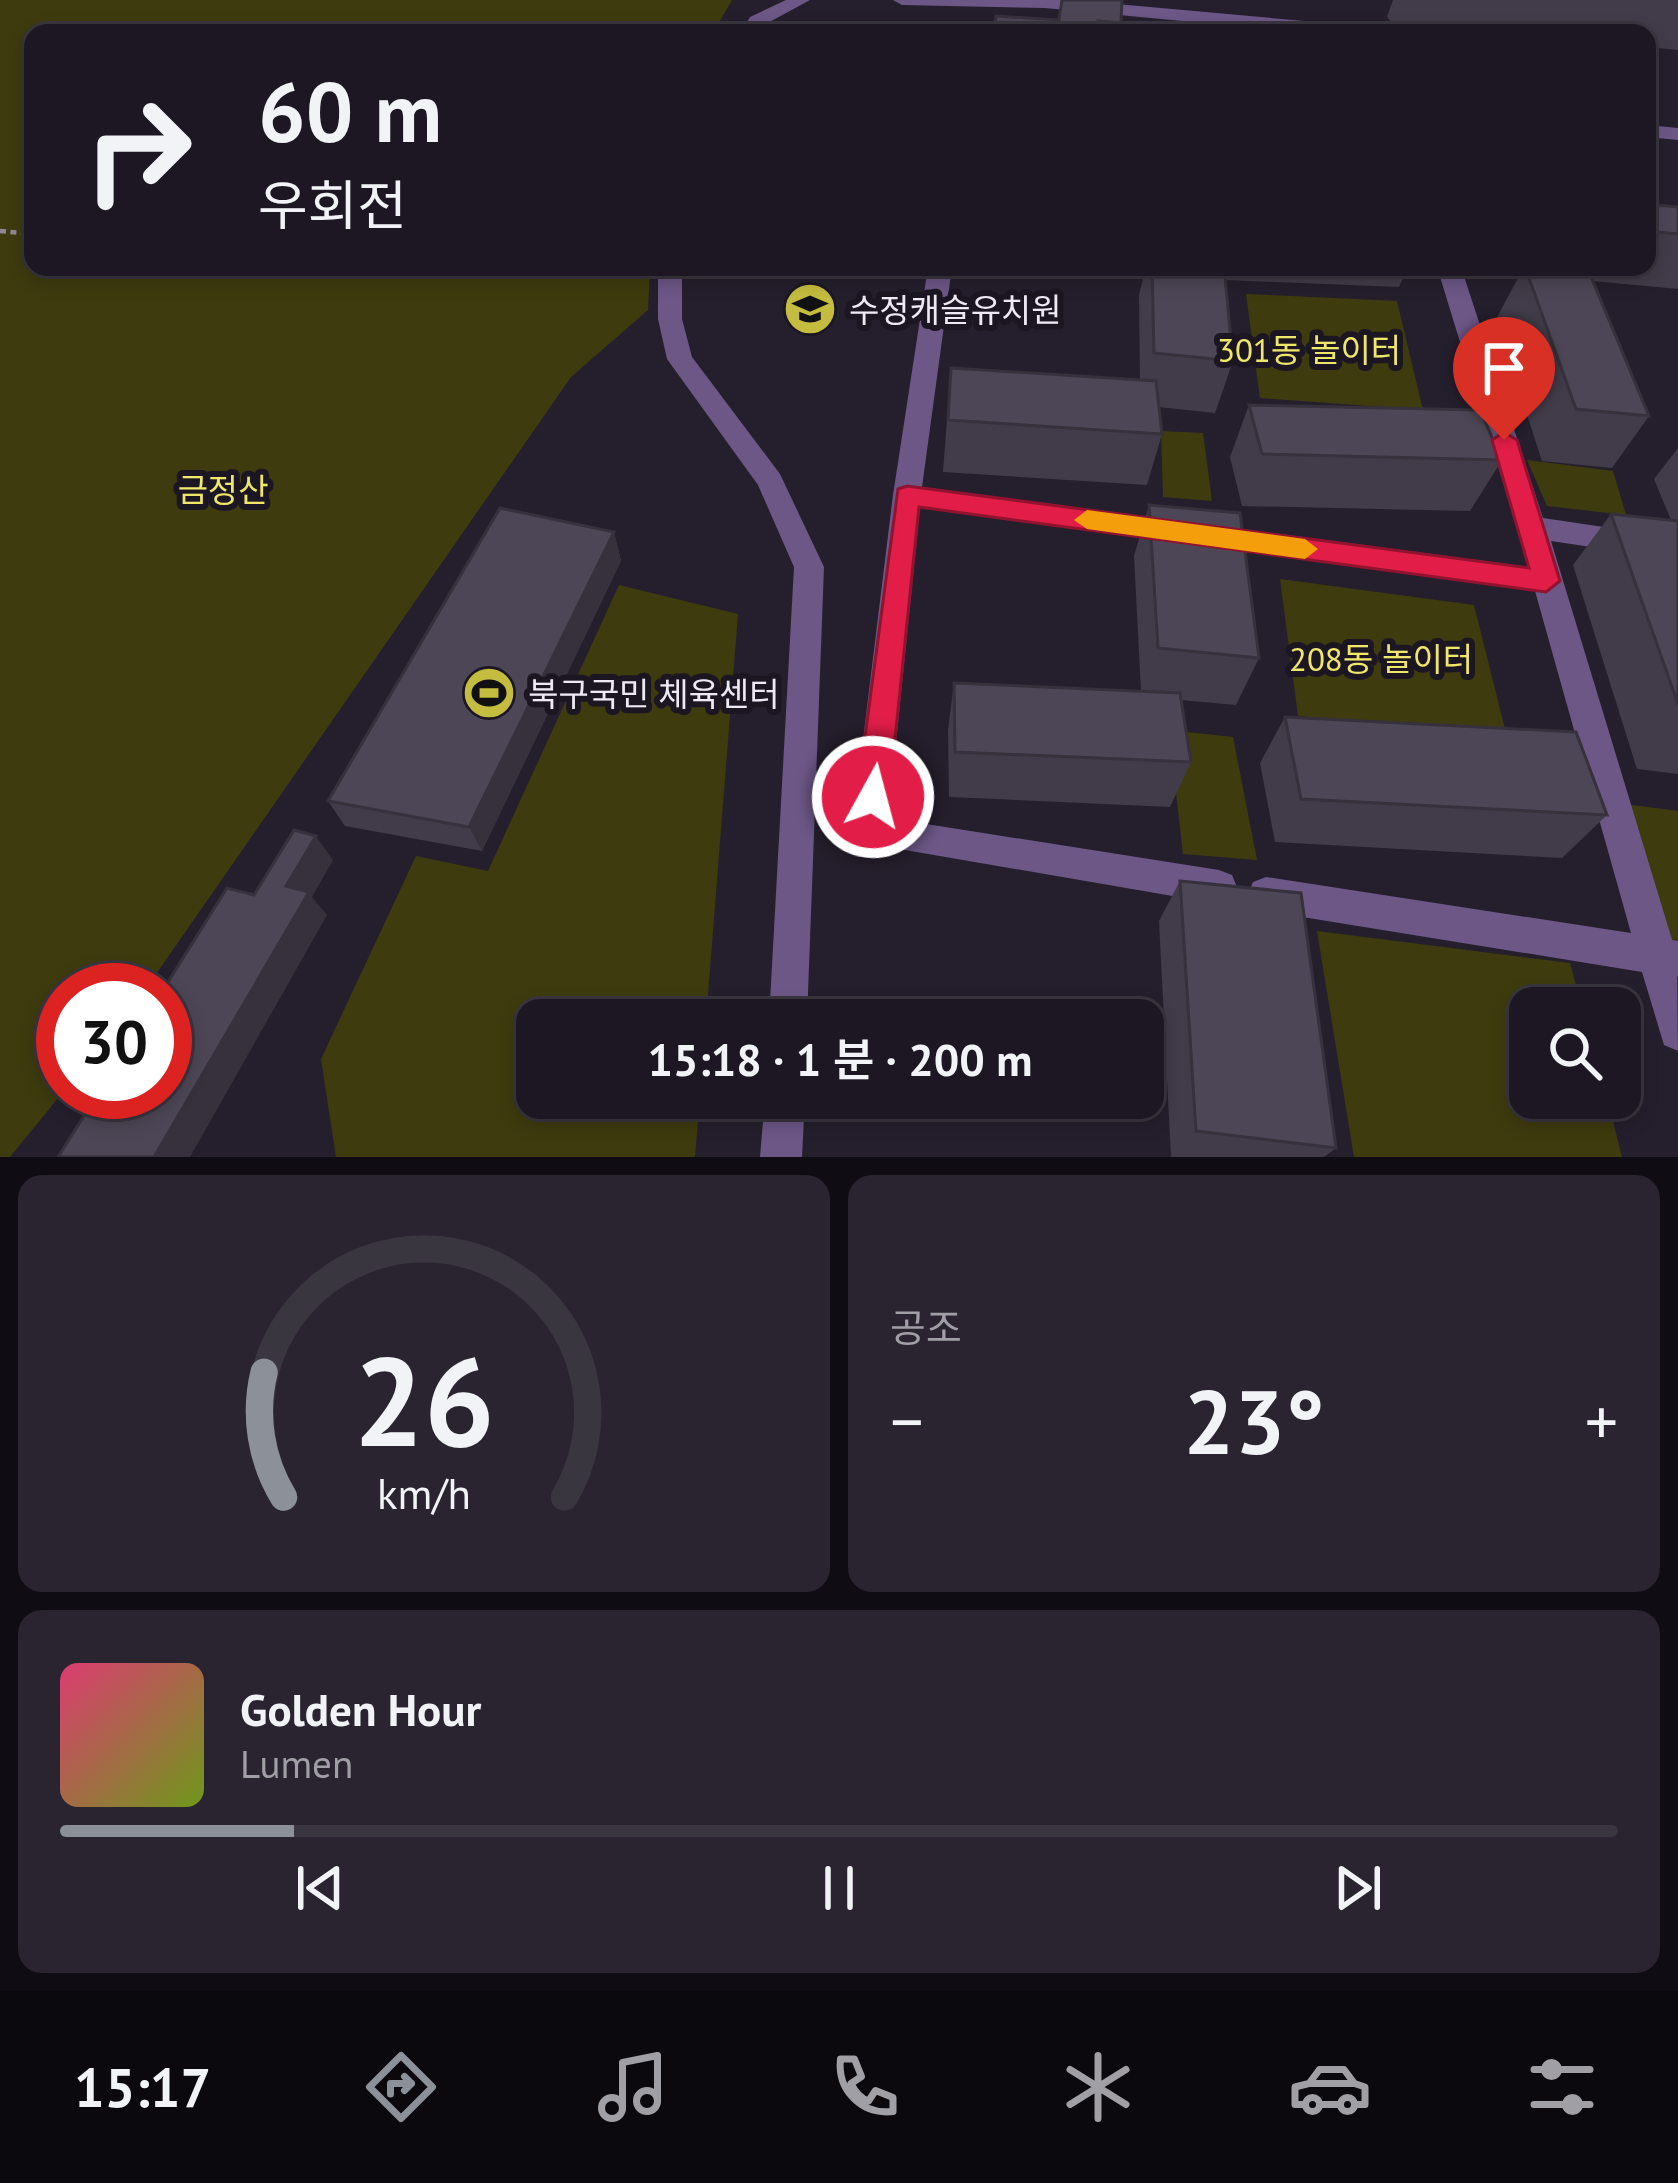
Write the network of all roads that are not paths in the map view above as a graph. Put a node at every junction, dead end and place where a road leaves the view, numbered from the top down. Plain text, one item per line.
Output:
1 (801, 0) edge
2 (902, 0) edge
3 (1045, 3) edge
4 (1022, 21) edge
5 (755, 24) edge
6 (1273, 24) edge
7 (670, 276) edge
8 (939, 276) edge
9 (1452, 276) edge
10 (907, 496) junction
11 (1532, 527) junction
12 (1678, 549) edge
13 (1546, 581) junction
14 (1668, 957) edge
15 (789, 999) edge
16 (1678, 1031) edge
17 (784, 1119) edge
18 (781, 1157) edge

1 - 5 street
2 - 3 street
3 - 4 street
3 - 6 street
7 - 15 street
8 - 10 street
9 - 11 street
10 - 13 street
10 - 14 street
11 - 12 street
11 - 13 street
13 - 14 street
14 - 16 street
17 - 18 street

